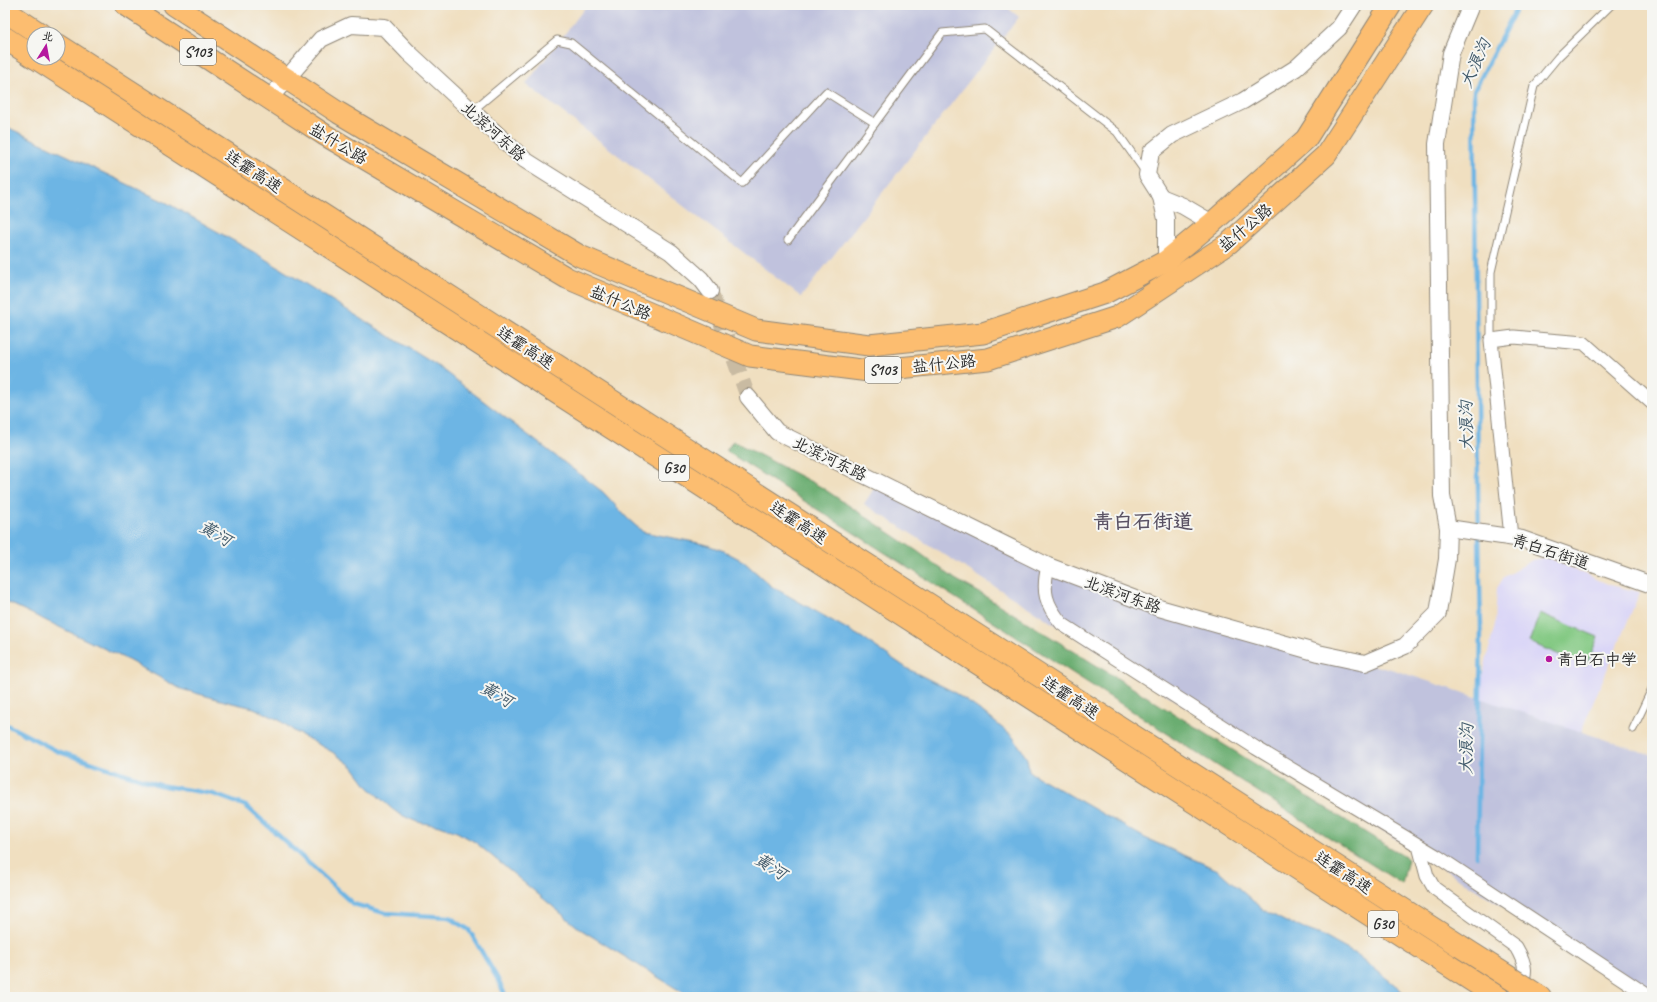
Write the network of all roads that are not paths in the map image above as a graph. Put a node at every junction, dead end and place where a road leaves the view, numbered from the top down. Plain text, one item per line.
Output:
1 (126, 5) edge
2 (174, 5) edge
3 (1354, 5) edge
4 (1391, 5) edge
5 (1471, 5) edge
6 (1612, 5) edge
7 (1422, 6) edge
8 (5, 11) edge
9 (28, 26) edge
10 (5, 38) edge
11 (66, 50) edge
12 (26, 51) edge
13 (49, 66) edge
14 (286, 78) junction
15 (269, 98) junction
16 (472, 111) junction
17 (875, 123) junction
18 (1147, 174) junction
19 (1161, 197) junction
20 (1212, 223) junction
21 (788, 240) dead end
22 (1166, 261) junction
23 (710, 291) tunnel mouth
24 (1491, 340) junction
25 (748, 397) tunnel mouth
26 (1652, 403) edge
27 (1448, 528) junction
28 (1505, 536) junction
29 (1048, 566) junction
30 (1652, 585) edge
31 (1652, 689) edge
32 (1633, 729) dead end
33 (1419, 846) junction
34 (1528, 994) edge
35 (1498, 997) edge
36 (1650, 997) edge

1 - 15 main road, S103
2 - 14 main road, S103
3 - 18 street
4 - 20 main road, 盐什公路 / S103
5 - 27 street
6 - 24 lane
7 - 15 main road, 盐什公路 / S103
8 - 9 highway
10 - 12 highway, 连霍高速 / G30
11 - 34 highway, 连霍高速 / G30, bridge
13 - 35 highway, 连霍高速 / G30
14 - 15 street, 北滨河东路
14 - 16 street, 北滨河东路
14 - 22 main road, 盐什公路 / S103
16 - 17 lane
16 - 23 street, 北滨河东路
17 - 18 lane
17 - 21 lane
18 - 19 street
19 - 20 street
19 - 22 street
20 - 22 main road, 盐什公路 / S103
24 - 26 street
24 - 28 street
25 - 29 street, 北滨河东路
27 - 28 street, 青白石街道
27 - 29 street, 北滨河东路
28 - 30 street, 青白石街道
29 - 33 street
31 - 32 lane
33 - 34 street
33 - 36 street

